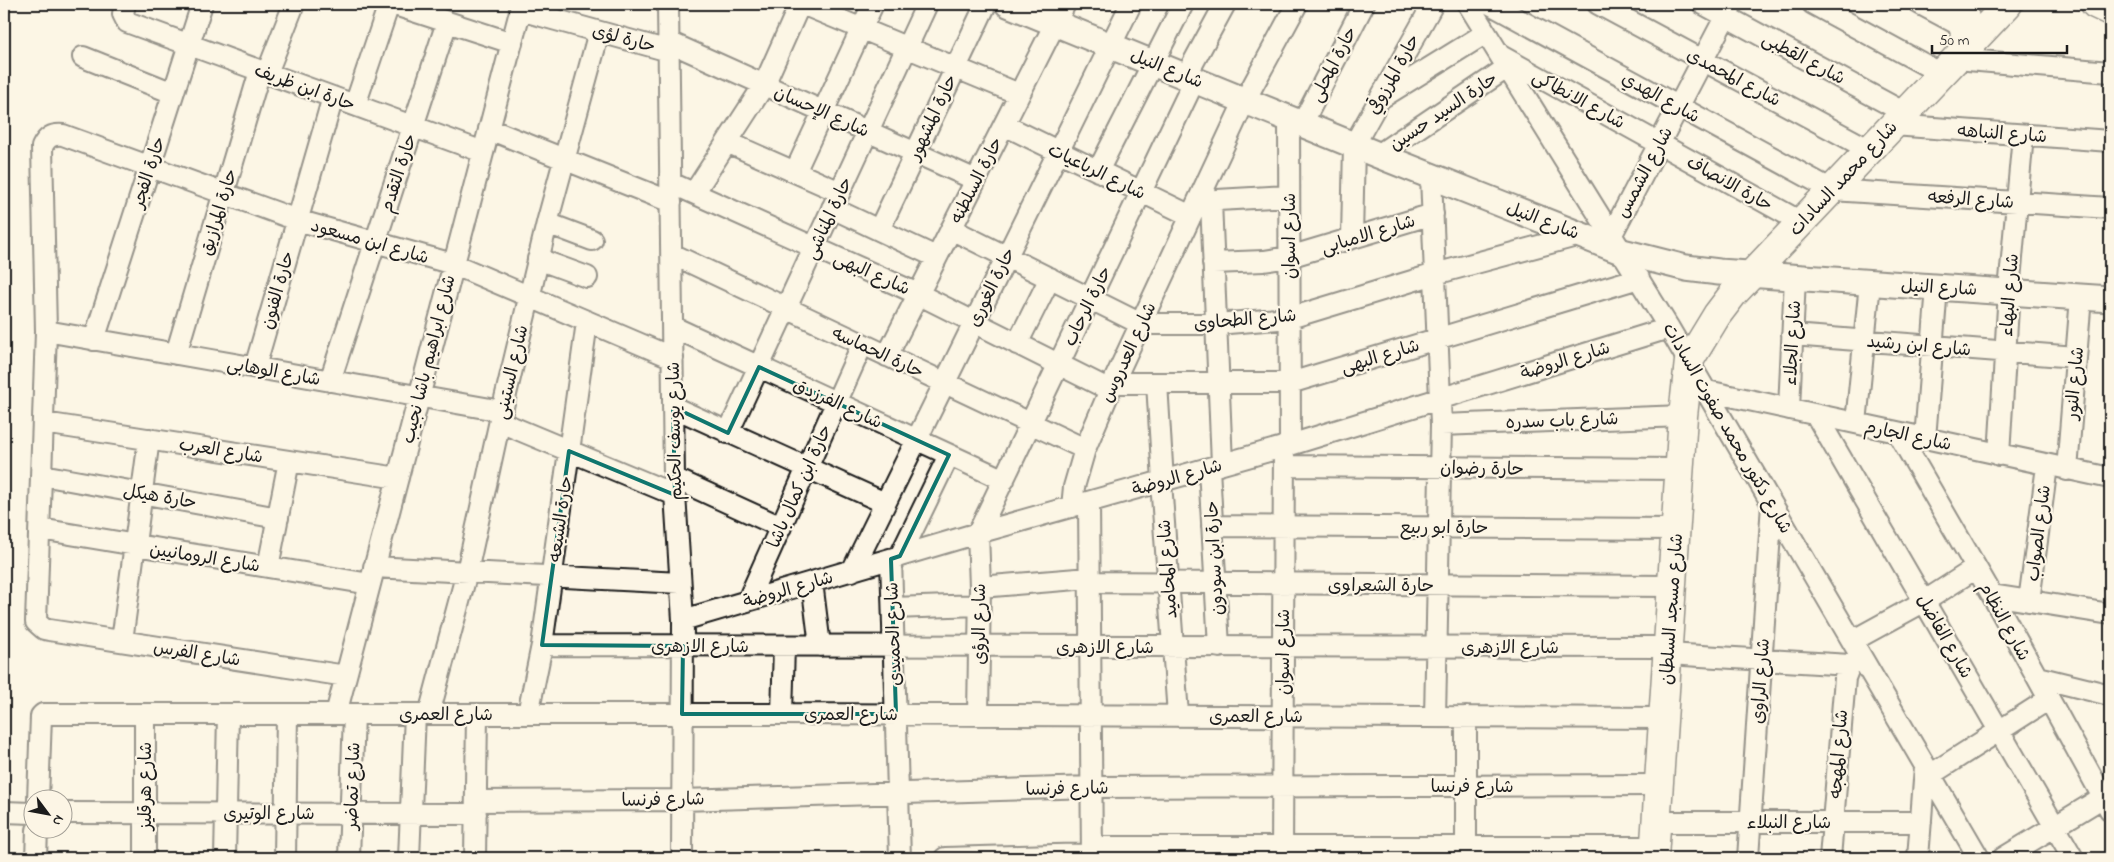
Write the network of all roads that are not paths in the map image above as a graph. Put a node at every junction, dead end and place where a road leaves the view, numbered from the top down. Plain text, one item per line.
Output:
1 (202, 4) edge
2 (294, 4) edge
3 (391, 4) edge
4 (668, 4) edge
5 (801, 4) edge
6 (873, 4) edge
7 (927, 4) edge
8 (986, 4) edge
9 (1008, 4) edge
10 (1132, 4) edge
11 (1183, 4) edge
12 (1225, 4) edge
13 (1297, 4) edge
14 (1364, 4) edge
15 (1433, 4) edge
16 (1468, 4) edge
17 (1490, 4) edge
18 (1598, 4) edge
19 (1703, 4) edge
20 (1813, 4) edge
21 (1920, 4) edge
22 (2008, 4) edge
23 (2095, 4) edge
24 (521, 7) edge
25 (1729, 10) edge
26 (2110, 11) edge
27 (126, 13) edge
28 (1061, 13) edge
29 (447, 22) junction
30 (862, 28) junction
31 (599, 32) junction
32 (1486, 33) junction
33 (512, 43) junction
34 (1958, 43) edge
35 (189, 45) junction
36 (1110, 45) junction
37 (669, 47) junction
38 (907, 47) junction
39 (83, 57) dead end
40 (1703, 60) junction
41 (1504, 61) junction
42 (1153, 62) junction
43 (956, 68) junction
44 (264, 72) junction
45 (2110, 72) edge
46 (1190, 78) junction
47 (764, 85) junction
48 (173, 93) junction
49 (1019, 94) junction
50 (333, 97) junction
51 (1380, 99) junction
52 (1245, 100) junction
53 (355, 105) junction
54 (1678, 107) junction
55 (823, 111) junction
56 (1899, 119) junction
57 (1296, 121) junction
58 (1004, 125) junction
59 (413, 126) junction
60 (489, 129) junction
61 (868, 131) junction
62 (2023, 135) junction
63 (2110, 141) edge
64 (727, 142) junction
65 (1659, 143) junction
66 (1354, 145) junction
67 (1870, 150) junction
68 (483, 152) junction
69 (1058, 152) junction
70 (916, 153) junction
71 (1378, 155) junction
72 (564, 159) junction
73 (150, 166) junction
74 (1098, 171) junction
75 (795, 172) junction
76 (1431, 176) junction
77 (976, 180) junction
78 (1832, 190) junction
79 (671, 192) junction
80 (1141, 192) junction
81 (694, 193) junction
82 (224, 194) junction
83 (1289, 196) junction
84 (836, 200) junction
85 (2017, 202) junction
86 (1200, 206) junction
87 (2110, 208) edge
88 (1433, 214) junction
89 (297, 220) junction
90 (547, 222) junction
91 (1801, 222) junction
92 (951, 229) junction
93 (879, 230) junction
94 (1580, 234) junction
95 (1352, 238) junction
96 (592, 240) dead end
97 (375, 242) junction
98 (1617, 243) junction
99 (814, 247) junction
100 (672, 254) junction
101 (1006, 256) junction
102 (936, 257) junction
103 (1289, 258) junction
104 (538, 259) junction
105 (1214, 263) junction
106 (453, 264) junction
107 (1435, 274) junction
108 (1752, 274) junction
109 (587, 277) dead end
110 (1795, 277) junction
111 (1050, 278) junction
112 (1639, 278) junction
113 (1870, 283) junction
114 (1937, 287) junction
115 (2008, 291) junction
116 (918, 294) junction
117 (529, 297) junction
118 (2081, 297) junction
119 (1091, 298) junction
120 (2110, 299) edge
121 (786, 308) junction
122 (1290, 318) junction
123 (587, 322) junction
124 (974, 322) junction
125 (1141, 324) junction
126 (1216, 324) junction
127 (672, 327) junction
128 (1669, 328) junction
129 (46, 331) junction
130 (1792, 335) junction
131 (1437, 338) junction
132 (94, 340) junction
133 (1864, 341) junction
134 (862, 344) junction
135 (1017, 344) junction
136 (1932, 346) junction
137 (2005, 352) junction
138 (176, 354) junction
139 (887, 356) junction
140 (2076, 357) junction
141 (673, 358) junction
142 (1689, 360) junction
143 (1059, 364) junction
144 (255, 367) junction
145 (759, 367) junction
146 (330, 381) junction
147 (944, 383) junction
148 (1157, 383) junction
149 (1290, 383) junction
150 (1219, 384) junction
151 (1112, 386) junction
152 (1707, 391) junction
153 (419, 396) junction
154 (1439, 398) junction
155 (836, 403) junction
156 (673, 407) junction
157 (1789, 409) junction
158 (1816, 415) junction
159 (501, 416) junction
160 (1684, 416) junction
161 (44, 423) junction
162 (1030, 424) junction
163 (1856, 424) junction
164 (1441, 425) junction
165 (728, 433) junction
166 (1898, 433) junction
167 (149, 439) junction
168 (916, 439) junction
169 (1925, 439) junction
170 (1085, 449) junction
171 (569, 451) junction
172 (1286, 452) junction
173 (949, 454) junction
174 (2000, 455) junction
175 (289, 461) junction
176 (1216, 466) junction
177 (2047, 466) junction
178 (1440, 467) junction
179 (807, 468) junction
180 (1680, 469) junction
181 (2067, 470) junction
182 (42, 475) junction
183 (398, 478) junction
184 (2110, 478) edge
185 (1004, 480) junction
186 (1162, 481) junction
187 (674, 486) junction
188 (142, 493) junction
189 (885, 503) junction
190 (1080, 504) junction
191 (1772, 504) junction
192 (278, 518) junction
193 (1212, 526) junction
194 (1284, 526) junction
195 (781, 527) junction
196 (1439, 527) junction
197 (1676, 529) junction
198 (40, 530) junction
199 (978, 533) junction
200 (134, 545) junction
201 (896, 558) junction
202 (268, 567) junction
203 (1976, 568) junction
204 (852, 571) junction
205 (466, 572) junction
206 (372, 576) junction
207 (552, 576) junction
208 (1089, 580) junction
209 (812, 582) junction
210 (680, 583) junction
211 (1168, 583) junction
212 (1216, 584) junction
213 (1284, 584) junction
214 (1438, 585) junction
215 (1672, 586) junction
216 (1992, 595) junction
217 (980, 596) junction
218 (748, 600) junction
219 (2029, 600) junction
220 (1925, 601) junction
221 (893, 608) junction
222 (2110, 614) edge
223 (683, 620) junction
224 (122, 641) junction
225 (542, 645) junction
226 (683, 646) junction
227 (784, 646) junction
228 (820, 646) junction
229 (894, 646) junction
230 (979, 647) junction
231 (1090, 647) junction
232 (1173, 647) junction
233 (1437, 647) junction
234 (1219, 648) junction
235 (1283, 648) junction
236 (1668, 650) junction
237 (1854, 654) junction
238 (1762, 660) junction
239 (346, 676) junction
240 (2037, 677) junction
241 (2110, 695) edge
242 (2049, 699) junction
243 (145, 714) junction
244 (228, 714) junction
245 (287, 714) junction
246 (345, 714) junction
247 (422, 714) junction
248 (477, 714) junction
249 (528, 714) junction
250 (682, 714) junction
251 (782, 714) junction
252 (896, 714) junction
253 (978, 715) junction
254 (1091, 715) junction
255 (1178, 716) junction
256 (1283, 716) junction
257 (1435, 717) junction
258 (1466, 717) junction
259 (1664, 718) junction
260 (1999, 731) junction
261 (1928, 771) junction
262 (1659, 785) junction
263 (1282, 786) junction
264 (1466, 786) junction
265 (1092, 787) junction
266 (38, 790) edge
267 (898, 793) junction
268 (682, 800) junction
269 (2108, 800) edge
270 (476, 807) junction
271 (4, 812) edge
272 (22, 813) edge
273 (72, 813) edge
274 (145, 813) junction
275 (226, 813) junction
276 (286, 813) junction
277 (351, 813) junction
278 (411, 813) junction
279 (1751, 822) junction
280 (1833, 822) junction
281 (1921, 822) junction
282 (2055, 827) junction
283 (37, 840) edge
284 (1655, 842) edge
285 (1092, 853) edge
286 (1282, 853) edge
287 (1466, 853) edge
288 (36, 858) edge
289 (145, 858) edge
290 (225, 858) edge
291 (285, 858) edge
292 (349, 858) edge
293 (409, 858) edge
294 (475, 858) edge
295 (682, 858) edge
296 (900, 858) edge
297 (945, 858) edge
298 (1748, 858) edge
299 (1830, 858) edge
300 (1918, 858) edge
301 (1978, 858) edge
302 (2003, 858) edge
303 (2073, 858) edge

1 - 35 street, حارة الفجر
2 - 44 street, حارة المرازيق
3 - 29 street
3 - 53 street
4 - 37 street, شارع يوسف الحكيم
5 - 30 street
5 - 47 street
6 - 30 street
7 - 38 street, حارة المناشى
8 - 43 street, حارة المشهور
9 - 28 street, شارع النيل
10 - 36 street, حارة الغورى
11 - 42 street
12 - 46 street, حارة الرحاب
13 - 52 street, شارع العدروس
14 - 57 street, حارة المحلى
15 - 51 street, حارة المرزوقي
16 - 32 street, شارع دكتور محمد صفوت السادات
17 - 54 street, شارع الهدي
18 - 40 street, شارع المحمدى
19 - 25 street, شارع القطبى
20 - 34 street
21 - 34 street
22 - 34 main road, شارع محمد السادات
23 - 26 main road
24 - 31 street, حارة لؤى
24 - 33 street, شارع ابراهيم باشا نجيب
25 - 40 street, شارع الشمس
25 - 56 street, شارع القطبى
27 - 35 street, حارة ابن ظريف
28 - 36 street, شارع النيل
28 - 49 street, حارة السلطنه
29 - 33 street
29 - 59 street, حارة التقدم
30 - 38 street
30 - 55 street
31 - 37 street, حارة لؤى
31 - 72 street, شارع الستينى
32 - 41 street, شارع دكتور محمد صفوت السادات
32 - 51 street
33 - 60 street, شارع ابراهيم باشا نجيب
34 - 45 street
34 - 56 main road, شارع محمد السادات
35 - 44 street, حارة ابن ظريف
35 - 48 street, حارة الفجر
36 - 42 street, شارع النيل
36 - 69 street, حارة الغورى
37 - 47 street, شارع الإحسان
37 - 79 street, شارع يوسف الحكيم
38 - 43 street
38 - 61 street, حارة المناشى
39 - 48 street
40 - 54 street, شارع الشمس
40 - 67 street, شارع المحمدى
41 - 65 street, شارع الانطاكى
41 - 71 street, حارة السيد حسين
41 - 98 street, شارع دكتور محمد صفوت السادات
42 - 46 street, شارع النيل
42 - 74 street
43 - 49 street
43 - 70 street, حارة المشهور
44 - 50 street, حارة ابن ظريف
44 - 82 street, حارة المرازيق
46 - 52 street, شارع النيل
46 - 80 street, حارة الرحاب
47 - 55 street, شارع الإحسان
47 - 64 street
48 - 73 street, حارة الفجر
49 - 58 street, حارة السلطنه
50 - 53 street, حارة ابن ظريف
50 - 89 street, حارة الفنون
51 - 66 street, حارة المرزوقي
52 - 57 street, شارع النيل
52 - 86 street, شارع العدروس
53 - 59 street, حارة ابن ظريف
54 - 65 street, شارع الشمس
54 - 78 street, شارع الهدي
55 - 61 street, شارع الإحسان
55 - 75 street
56 - 62 street, شارع النباهه
56 - 67 main road, شارع محمد السادات
57 - 66 street, شارع النيل
57 - 83 street, شارع اسوان
58 - 69 street, شارع الرباعيات
58 - 77 street, حارة السلطنه
59 - 68 street, حارة ابن ظريف
59 - 97 street, حارة التقدم
60 - 68 street, شارع ابراهيم باشا نجيب
60 - 72 street
61 - 70 street, شارع الإحسان
61 - 84 street, حارة المناشى
62 - 63 street, شارع النباهه
62 - 85 street, شارع البهاء
64 - 75 street
64 - 81 street
65 - 91 street, حارة الانصاف
65 - 98 street, شارع الشمس
66 - 71 street, شارع النيل
66 - 95 street
67 - 78 main road, شارع محمد السادات
68 - 106 street, شارع ابراهيم باشا نجيب
69 - 74 street, شارع الرباعيات
69 - 101 street, حارة الغورى
70 - 77 street, شارع الإحسان
70 - 93 street, حارة المشهور
71 - 76 street, شارع النيل
72 - 79 street
72 - 90 street, شارع الستينى
73 - 82 street, شارع ابن مسعود
73 - 129 street, شارع ابن مسعود
73 - 132 street, حارة الفجر
74 - 80 street, شارع الرباعيات
75 - 84 street
76 - 88 street
76 - 94 street, شارع النيل
77 - 92 street, حارة السلطنه
78 - 85 street, شارع الرفعه
78 - 91 main road, شارع محمد السادات
79 - 81 street, شارع البهى
79 - 100 street, شارع يوسف الحكيم
80 - 86 street, شارع الرباعيات
80 - 119 street, حارة الرحاب
81 - 99 street, شارع البهى
82 - 89 street, شارع ابن مسعود
82 - 138 street, حارة المرازيق
83 - 86 street
83 - 103 street, شارع اسوان
84 - 93 street
84 - 99 street, حارة المناشى
85 - 87 street, شارع الرفعه
85 - 115 street, شارع البهاء
86 - 105 street, حارة ابن سودون
86 - 125 street, شارع العدروس
88 - 95 street, شارع الامبابى
88 - 107 street
89 - 97 street, شارع ابن مسعود
89 - 144 street, حارة الفنون
90 - 96 street
90 - 104 street, شارع الستينى
91 - 108 main road, شارع محمد السادات
92 - 101 street, شارع الطحاوى
92 - 102 street, حارة السلطنه
93 - 102 street
94 - 98 street, شارع النيل
94 - 107 street, شارع الطحاوى
95 - 103 street, شارع الامبابى
97 - 106 street, شارع ابن مسعود
97 - 146 street, حارة التقدم
98 - 108 street, شارع النيل
98 - 112 street, شارع دكتور محمد صفوت السادات
99 - 116 street, شارع البهى
99 - 121 street, حارة المناشى
100 - 121 street, حارة الحماسه
100 - 127 street, شارع يوسف الحكيم
101 - 111 street, شارع الطحاوى
101 - 124 street, حارة الغورى
102 - 116 street, حارة السلطنه
103 - 105 street, شارع الامبابى
103 - 122 street, شارع اسوان
104 - 109 street
104 - 117 street, شارع الستينى
105 - 126 street, حارة ابن سودون
106 - 117 street, شارع ابن مسعود
106 - 153 street, شارع ابراهيم باشا نجيب
107 - 122 street, شارع الطحاوى
107 - 131 street
108 - 110 street, شارع النيل
108 - 142 main road, شارع محمد السادات
110 - 113 street, شارع النيل
110 - 130 street, شارع الجلاء
111 - 119 street, شارع الطحاوى
111 - 135 street
112 - 128 street, شارع دكتور محمد صفوت السادات
112 - 131 street, شارع البهى
113 - 114 street, شارع النيل
113 - 133 street
114 - 115 street, شارع النيل
114 - 136 street
115 - 118 street, شارع النيل
115 - 137 street, شارع البهاء
116 - 124 street, شارع البهى
116 - 139 street, حارة السلطنه
117 - 123 street, شارع ابن مسعود
117 - 159 street, شارع الستينى
118 - 120 street, شارع النيل
118 - 140 street, شارع النور
119 - 125 street, شارع الطحاوى
119 - 143 street, حارة الرحاب
121 - 134 street, حارة الحماسه
121 - 145 street, حارة المناشى
122 - 126 street, شارع الطحاوى
122 - 149 street, شارع اسوان
123 - 141 street, شارع ابن مسعود
123 - 171 street, حارة الشيعه
124 - 135 street, شارع البهى
124 - 147 street, حارة الغورى
125 - 126 street, شارع الطحاوى
125 - 151 street, شارع العدروس
126 - 150 street, حارة ابن سودون
127 - 141 street, شارع يوسف الحكيم
127 - 145 street, شارع الفرزدق
128 - 142 street, شارع دكتور محمد صفوت السادات
128 - 154 street, شارع الروضة
129 - 132 street, شارع الوهابى
129 - 161 street
130 - 133 street, شارع ابن رشيد
130 - 157 street, شارع الجلاء
131 - 149 street, شارع البهى
131 - 154 street
132 - 138 street, شارع الوهابى
133 - 136 street, شارع ابن رشيد
133 - 163 street
134 - 139 street, حارة الحماسه
134 - 155 street, حارة ابن كمال باشا
135 - 143 street, شارع البهى
136 - 137 street, شارع ابن رشيد
136 - 169 street
137 - 140 street, شارع ابن رشيد
137 - 174 street, شارع البهاء
138 - 144 street, شارع الوهابى
139 - 147 street, حارة الحماسه
140 - 181 street, شارع النور
141 - 156 street, شارع يوسف الحكيم
142 - 152 street, شارع دكتور محمد صفوت السادات
142 - 160 main road, شارع مسجد السلطان
143 - 151 street, شارع البهى
143 - 162 street, حارة الرحاب
144 - 146 street, شارع الوهابى
145 - 155 street, شارع الفرزدق
145 - 165 street, حارة المناشى
146 - 153 street, شارع الوهابى
147 - 162 street, حارة الحماسه
147 - 168 street, حارة الغورى
148 - 150 street, شارع البهى
148 - 151 street, شارع البهى
148 - 186 street, شارع المحاميد
149 - 150 street, شارع البهى
149 - 172 street, شارع اسوان
150 - 176 street, حارة ابن سودون
151 - 170 street, شارع العدروس
152 - 157 street, شارع الجارم
152 - 191 street, شارع دكتور محمد صفوت السادات
153 - 159 street, شارع الوهابى
153 - 183 street, شارع ابراهيم باشا نجيب
154 - 164 street
154 - 172 street, شارع الروضة
155 - 168 street, شارع الفرزدق
155 - 179 street, حارة ابن كمال باشا
156 - 165 street
156 - 187 street, شارع يوسف الحكيم
157 - 158 street, شارع الجارم
158 - 163 street, شارع الجارم
158 - 220 street, شارع الفاضل
159 - 171 street, شارع الوهابى
159 - 205 street, شارع الستينى
160 - 164 street, شارع باب سدره
160 - 180 main road, شارع مسجد السلطان
161 - 167 street, شارع العرب
161 - 182 street
162 - 170 street, حارة الحماسه
162 - 185 street, حارة الرحاب
163 - 166 street, شارع الجارم
164 - 178 street
165 - 179 street
166 - 169 street, شارع الجارم
166 - 203 street, شارع النظام
167 - 175 street, شارع العرب
167 - 188 street
168 - 173 street, شارع الفرزدق
168 - 189 street, حارة الغورى
169 - 174 street, شارع الجارم
170 - 190 street, شارع العدروس
171 - 187 street, شارع الوهابى
171 - 207 street, حارة الشيعه
172 - 176 street, شارع الروضة
172 - 178 street, حارة رضوان
172 - 194 street, شارع اسوان
173 - 185 street, شارع الفرزدق
173 - 201 street
174 - 177 street, شارع الجارم
175 - 183 street, شارع العرب
175 - 192 street
176 - 186 street, شارع الروضة
176 - 193 street, حارة ابن سودون
177 - 181 street, شارع الجارم
177 - 219 street, شارع الصواب
178 - 180 street, حارة رضوان
178 - 196 street
179 - 189 street
179 - 195 street, حارة ابن كمال باشا
180 - 197 main road, شارع مسجد السلطان
181 - 184 street, شارع الجارم
182 - 188 street, حارة هيكل
182 - 198 street
183 - 206 street, شارع ابراهيم باشا نجيب
185 - 199 street, حارة الرحاب
186 - 190 street, شارع الروضة
186 - 211 street, شارع المحاميد
187 - 195 street, شارع الوهابى
187 - 210 street, شارع يوسف الحكيم
188 - 192 street, حارة هيكل
188 - 200 street
189 - 204 street, حارة الغورى
190 - 199 street, شارع الروضة
190 - 208 street, شارع العدروس
191 - 237 street, شارع دكتور محمد صفوت السادات
191 - 238 street, شارع الراوى
192 - 202 street
193 - 194 street, حارة ابو ربيع
193 - 212 street, حارة ابن سودون
194 - 196 street, حارة ابو ربيع
194 - 213 street, شارع اسوان
195 - 218 street, حارة ابن كمال باشا
196 - 197 street, حارة ابو ربيع
196 - 214 street
197 - 215 main road, شارع مسجد السلطان
198 - 200 street, شارع الرومانيين
198 - 224 street, شارع الفرس
199 - 201 street, شارع الروضة
199 - 217 street, شارع الرؤى
200 - 202 street, شارع الرومانيين
200 - 224 street
201 - 204 street, شارع الروضة
201 - 221 street, شارع الحميدى
202 - 206 street, شارع الرومانيين
203 - 216 street, شارع النظام
203 - 220 street
204 - 209 street, شارع الروضة
205 - 206 street, شارع الرومانيين
205 - 207 street, شارع الرومانيين
205 - 247 street, شارع الستينى
206 - 239 street, شارع ابراهيم باشا نجيب
207 - 210 street, شارع الرومانيين
207 - 225 street, حارة الشيعه
208 - 211 street, حارة الشعراوى
208 - 217 street, حارة الشعراوى
208 - 231 street, شارع العدروس
209 - 218 street, شارع الروضة
209 - 228 street
210 - 223 street, شارع يوسف الحكيم
211 - 212 street, حارة الشعراوى
211 - 232 street, شارع المحاميد
212 - 213 street, حارة الشعراوى
212 - 234 street, حارة ابن سودون
213 - 214 street, حارة الشعراوى
213 - 235 street, شارع اسوان
214 - 215 street, حارة الشعراوى
214 - 233 street
215 - 236 main road, شارع مسجد السلطان
216 - 219 street
216 - 240 street, شارع النظام
217 - 221 street, حارة الشعراوى
217 - 230 street, شارع الرؤى
218 - 223 street, شارع الروضة
219 - 222 street
220 - 237 street
220 - 260 street, شارع الفاضل
221 - 229 street, شارع الحميدى
223 - 226 street, شارع يوسف الحكيم
224 - 239 street, شارع الفرس
225 - 226 street, شارع الازهرى
225 - 249 street, حارة الشيعه
226 - 227 street, شارع الازهرى
226 - 250 street, شارع يوسف الحكيم
227 - 228 street, شارع الازهرى
227 - 251 street
228 - 229 street, شارع الازهرى
229 - 230 street, شارع الازهرى
229 - 252 street, شارع الحميدى
230 - 231 street, شارع الازهرى
230 - 253 street, شارع الرؤى
231 - 232 street, شارع الازهرى
231 - 254 street, شارع العدروس
232 - 234 street, شارع الازهرى
232 - 255 street, شارع المحاميد
233 - 235 street, شارع الازهرى
233 - 236 street, شارع الازهرى
233 - 257 street
234 - 235 street, شارع الازهرى
235 - 256 street, شارع اسوان
236 - 238 street, شارع الازهرى
236 - 259 main road, شارع مسجد السلطان
237 - 238 street, شارع الازهرى
237 - 261 street, شارع دكتور محمد صفوت السادات
237 - 280 street, شارع المهجه
238 - 279 street, شارع الراوى
239 - 246 street, شارع ابراهيم باشا نجيب
240 - 241 street
240 - 242 street, شارع النظام
242 - 260 street
242 - 269 street, شارع النظام
243 - 244 street, شارع العمرى
243 - 266 street, شارع العمرى
243 - 274 street, شارع هرقليز
244 - 245 street, شارع العمرى
244 - 275 street
245 - 246 street, شارع العمرى
245 - 276 street
246 - 247 street, شارع العمرى
246 - 277 street, شارع تماضر
247 - 248 street, شارع العمرى
247 - 278 street, شارع الستينى
248 - 249 street, شارع العمرى
248 - 270 street
249 - 250 street, شارع العمرى
250 - 251 street, شارع العمرى
250 - 268 street, شارع يوسف الحكيم
251 - 252 street, شارع العمرى
252 - 253 street, شارع العمرى
252 - 267 street, شارع الحميدى
253 - 254 street, شارع العمرى
254 - 255 street, شارع العمرى
254 - 265 street, شارع العدروس
255 - 256 street, شارع العمرى
256 - 257 street, شارع العمرى
256 - 263 street, شارع اسوان
257 - 258 street, شارع العمرى
258 - 259 street, شارع العمرى
258 - 264 street
259 - 262 main road, شارع مسجد السلطان
260 - 261 street
260 - 282 street, شارع الفاضل
261 - 281 street
261 - 301 street, شارع دكتور محمد صفوت السادات
262 - 264 street, شارع فرنسا
262 - 284 main road, شارع مسجد السلطان
263 - 264 street, شارع فرنسا
263 - 265 street, شارع فرنسا
263 - 286 street, شارع اسوان
264 - 287 street
265 - 267 street, شارع فرنسا
265 - 285 street, شارع العدروس
267 - 268 street, شارع فرنسا
267 - 296 street, شارع الحميدى
268 - 270 street, شارع فرنسا
268 - 295 street, شارع يوسف الحكيم
269 - 282 street
270 - 278 street, شارع الوتيرى
270 - 294 street
271 - 272 street
273 - 274 street, شارع الوتيرى
274 - 275 street, شارع الوتيرى
274 - 289 street, شارع هرقليز
275 - 276 street, شارع الوتيرى
275 - 290 street
276 - 277 street, شارع الوتيرى
276 - 291 street
277 - 278 street, شارع الوتيرى
277 - 292 street, شارع تماضر
278 - 293 street, شارع الستينى
279 - 280 street, شارع النبلاء
279 - 284 street, شارع النبلاء
279 - 298 street, شارع الراوى
280 - 281 street, شارع النبلاء
280 - 299 street, شارع المهجه
281 - 300 street
282 - 302 street
282 - 303 street, شارع الفاضل
283 - 288 street
284 - 287 street, شارع النبلاء
285 - 286 street, شارع النبلاء
285 - 297 street, شارع النبلاء
286 - 287 street, شارع النبلاء

